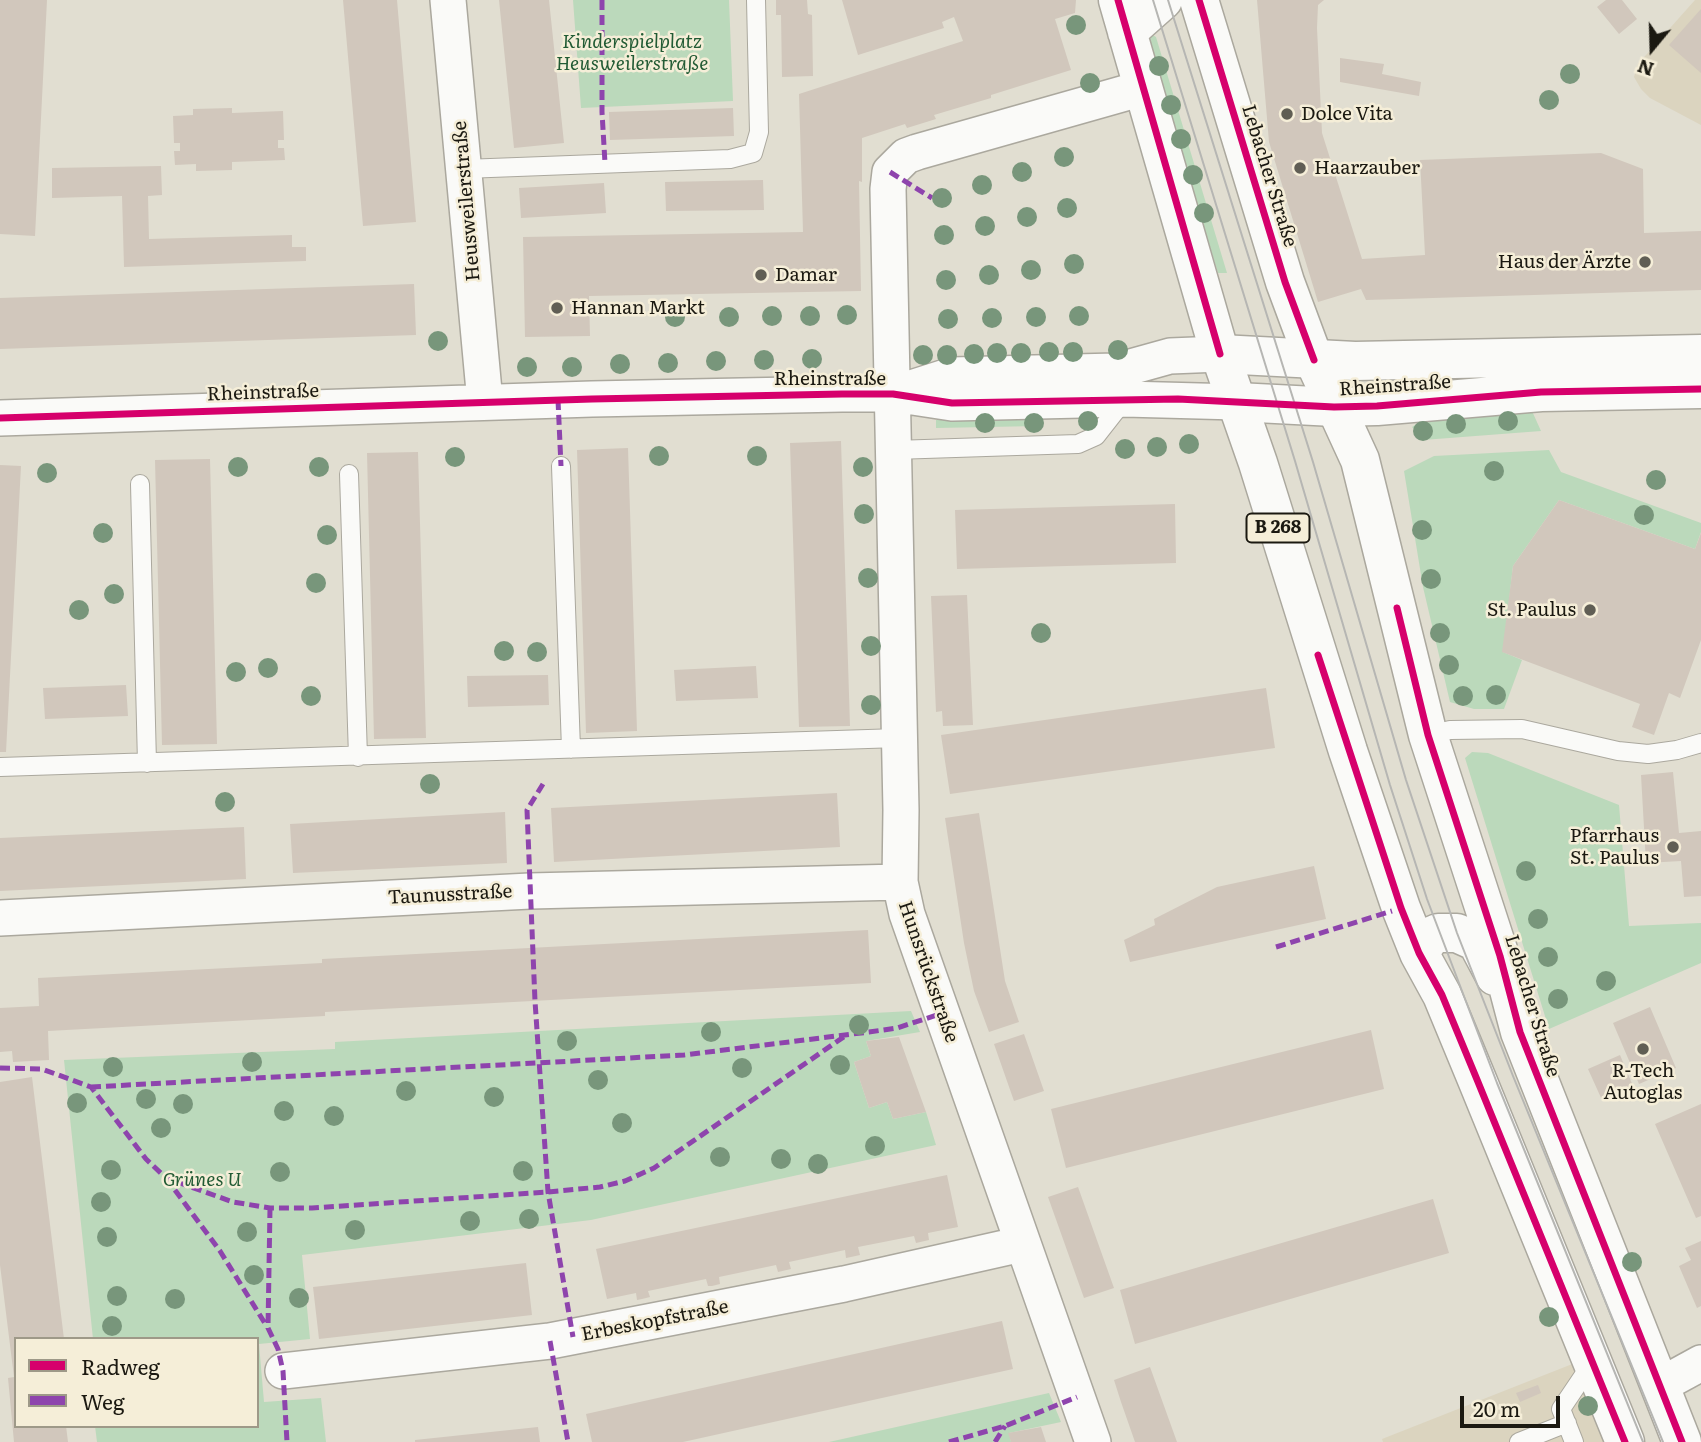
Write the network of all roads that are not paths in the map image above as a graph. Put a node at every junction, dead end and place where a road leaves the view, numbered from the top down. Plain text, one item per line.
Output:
1 (448, 0) edge
2 (756, 0) edge
3 (1163, 0) edge
4 (1199, 0) edge
5 (1123, 16) edge
6 (1143, 88) junction
7 (464, 169) junction
8 (1220, 354) junction
9 (1701, 354) edge
10 (1314, 360) junction
11 (1701, 389) edge
12 (893, 394) junction
13 (1125, 399) junction
14 (485, 402) junction
15 (1237, 402) junction
16 (1334, 407) junction
17 (0, 418) edge
18 (894, 450) junction
19 (561, 466) dead end
20 (349, 474) dead end
21 (140, 484) dead end
22 (1428, 735) junction
23 (899, 738) junction
24 (1701, 743) edge
25 (571, 749) junction
26 (358, 757) junction
27 (148, 763) junction
28 (0, 767) edge
29 (900, 882) junction
30 (0, 918) edge
31 (1419, 953) junction
32 (1520, 1032) junction
33 (1023, 1244) junction
34 (1592, 1363) junction
35 (1701, 1363) edge
36 (283, 1371) dead end
37 (1659, 1386) junction
38 (1567, 1423) junction
39 (1093, 1442) edge
40 (1519, 1442) edge
41 (1574, 1442) edge
42 (1625, 1442) edge
43 (1682, 1442) edge

1 - 7 street, Heusweilerstraße
2 - 7 lane
3 - 5 main road
4 - 10 main road, Lebacher Straße
5 - 6 main road, B 268
6 - 8 main road, B 268
6 - 12 street, Rheinstraße
7 - 14 street, Heusweilerstraße
8 - 10 main road, Rheinstraße
8 - 12 street, Rheinstraße
8 - 15 main road, B 268
9 - 10 main road, Rheinstraße
10 - 16 main road, Lebacher Straße
11 - 16 main road, Rheinstraße
12 - 13 street, Rheinstraße
12 - 14 street, Rheinstraße
12 - 18 street, Hunsrückstraße
13 - 15 street, Rheinstraße
13 - 18 lane
14 - 17 street, Rheinstraße
15 - 16 main road, Rheinstraße
15 - 31 main road, B 268
16 - 22 main road, Lebacher Straße
18 - 23 street, Hunsrückstraße
19 - 25 lane
20 - 26 lane
21 - 27 lane
22 - 24 lane
22 - 32 main road, Lebacher Straße
23 - 25 lane
23 - 29 street, Hunsrückstraße
25 - 26 lane
26 - 27 lane
27 - 28 lane
29 - 30 street, Taunusstraße
29 - 33 street, Hunsrückstraße
31 - 32 main road
31 - 34 main road, B 268
32 - 37 main road, Lebacher Straße
33 - 36 street, Erbeskopfstraße
33 - 39 street, Hunsrückstraße
34 - 38 lane
34 - 42 main road, B 268
35 - 37 street
37 - 43 main road, Lebacher Straße
38 - 40 lane
38 - 41 lane

